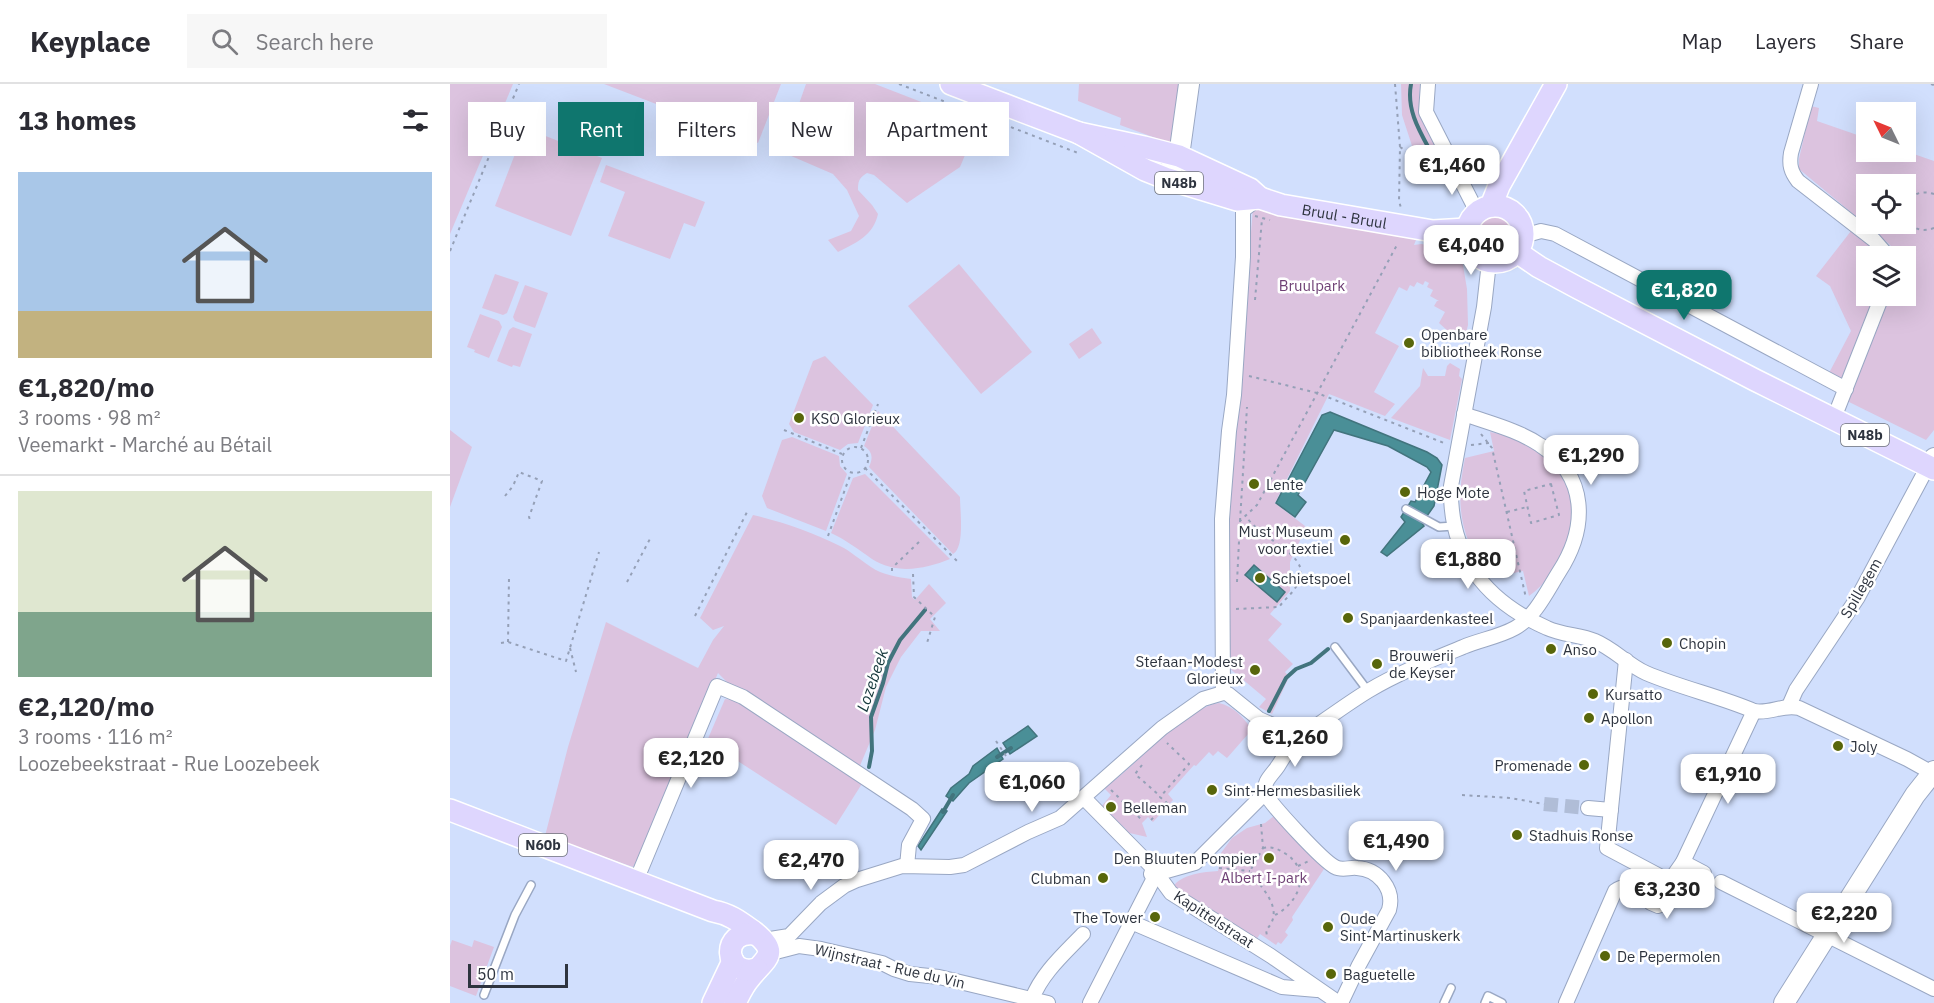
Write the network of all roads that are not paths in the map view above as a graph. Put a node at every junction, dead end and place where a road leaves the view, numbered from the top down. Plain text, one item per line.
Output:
1 (951, 84) edge
2 (1189, 84) edge
3 (1428, 84) edge
4 (1556, 84) edge
5 (1811, 84) edge
6 (1079, 134) junction
7 (1179, 156) junction
8 (1165, 178) junction
9 (1260, 198) junction
10 (1478, 216) junction
11 (1520, 244) junction
12 (1879, 246) edge
13 (1489, 262) junction
14 (1878, 306) edge
15 (1846, 388) junction
16 (1464, 414) junction
17 (1834, 418) junction
18 (1932, 461) edge
19 (1406, 509) dead end
20 (1454, 526) junction
21 (1528, 618) junction
22 (1335, 647) dead end
23 (1626, 660) junction
24 (1368, 691) junction
25 (1223, 693) junction
26 (1789, 706) junction
27 (1754, 711) junction
28 (1300, 737) junction
29 (1934, 773) edge
30 (1265, 793) junction
31 (1084, 798) junction
32 (1588, 808) tunnel mouth
33 (450, 810) edge
34 (1611, 810) junction
35 (1683, 862) junction
36 (907, 866) junction
37 (1704, 873) dead end
38 (1157, 874) junction
39 (636, 881) junction
40 (1721, 882) dead end
41 (531, 885) dead end
42 (1667, 885) junction
43 (713, 911) junction
44 (1131, 922) junction
45 (1083, 934) dead end
46 (1827, 936) junction
47 (761, 949) junction
48 (732, 953) junction
49 (1451, 988) dead end
50 (1934, 989) edge
51 (1319, 990) junction
52 (484, 995) dead end
53 (1032, 999) junction
54 (713, 1003) edge
55 (735, 1003) edge
56 (1048, 1003) edge
57 (1090, 1003) edge
58 (1340, 1003) edge
59 (1444, 1003) edge
60 (1485, 1003) edge
61 (1502, 1003) edge
62 (1566, 1003) edge
63 (1784, 1003) edge

1 - 6 main road, N48b
2 - 7 street
3 - 10 street
4 - 10 main road
5 - 12 street
6 - 7 main road, N48b
6 - 8 main road, N48b
7 - 8 street
7 - 9 main road, N48b
8 - 9 main road, N48b
9 - 10 main road, Bruul - Bruul / N48b
9 - 25 street
10 - 11 main road
10 - 13 main road
11 - 13 main road
11 - 15 street
11 - 17 main road, N48b
13 - 16 street
14 - 15 street
15 - 17 street
16 - 20 street
16 - 21 street
17 - 18 main road, N48b
18 - 26 street, Spillegem
19 - 20 lane
20 - 21 street
21 - 23 street
21 - 24 street
22 - 24 lane
23 - 27 street
23 - 34 street
24 - 28 street
25 - 28 street
25 - 31 street
26 - 27 street
26 - 29 street
27 - 35 street
28 - 30 street
29 - 46 street
30 - 38 street
30 - 58 street
31 - 36 street
31 - 38 street, Kapittelstraat
32 - 34 street
33 - 39 main road, N60b
34 - 42 street
35 - 37 street
35 - 42 street
36 - 39 street
36 - 47 street
38 - 44 street
38 - 51 street, Kapittelstraat
39 - 43 main road, N60b
40 - 46 street
41 - 52 lane
42 - 62 street
43 - 47 main road, N60b
43 - 48 main road
44 - 51 street
44 - 57 street
45 - 53 street
46 - 50 street
46 - 63 street
47 - 48 main road
47 - 48 main road
47 - 53 street, Wijnstraat - Rue du Vin
47 - 55 main road
48 - 54 main road
49 - 59 lane
51 - 58 street, Kapittelstraat
53 - 56 street, Wijnstraat - Rue du Vin
60 - 61 lane

